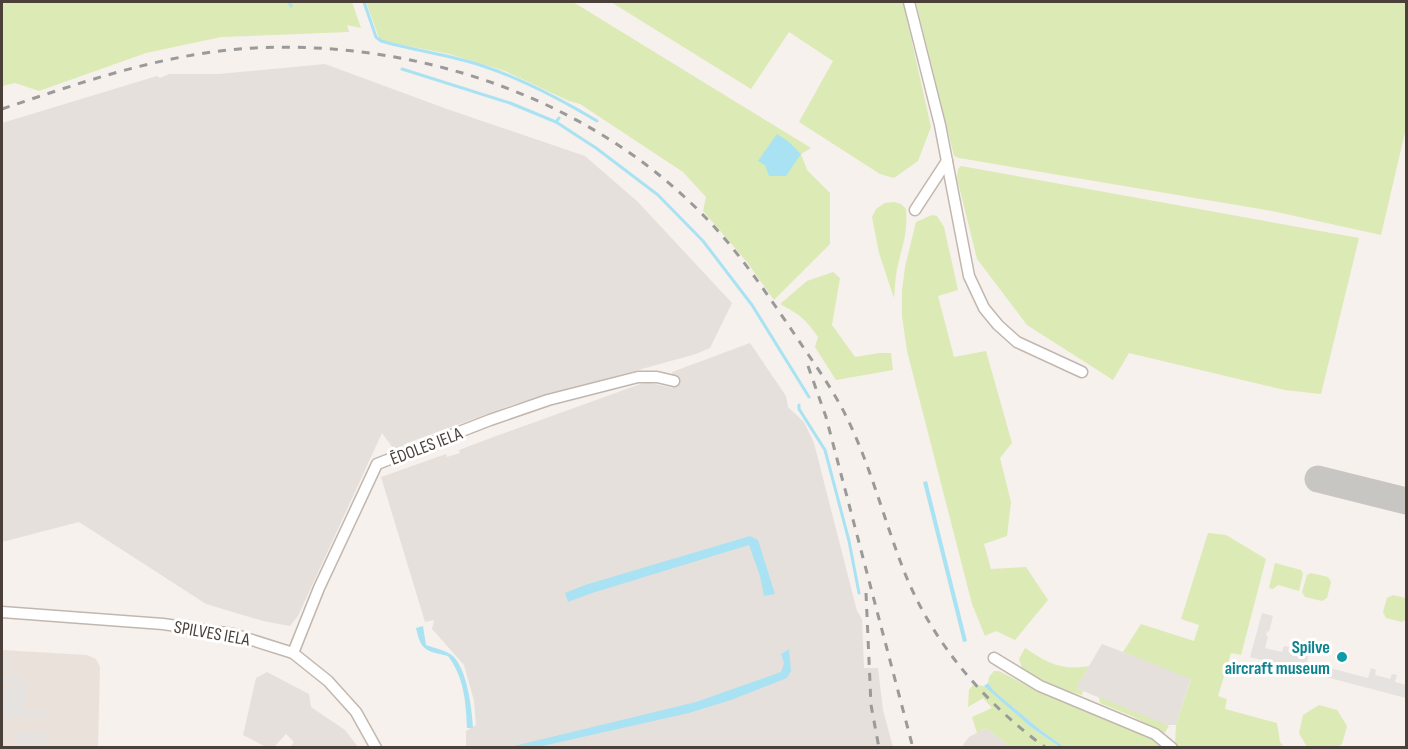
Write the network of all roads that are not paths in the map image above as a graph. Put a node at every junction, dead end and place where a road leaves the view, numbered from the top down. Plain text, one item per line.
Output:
1 (909, 2) edge
2 (947, 161) junction
3 (915, 210) dead end
4 (1082, 372) dead end
5 (674, 381) dead end
6 (2, 612) edge
7 (293, 653) junction
8 (994, 658) dead end
9 (376, 747) edge
10 (1172, 747) edge

1 - 2 street
2 - 3 street
2 - 4 street
5 - 7 street, ĒDOLES IELA
6 - 7 street, SPILVES IELA
7 - 9 street, SPILVES IELA
8 - 10 street

